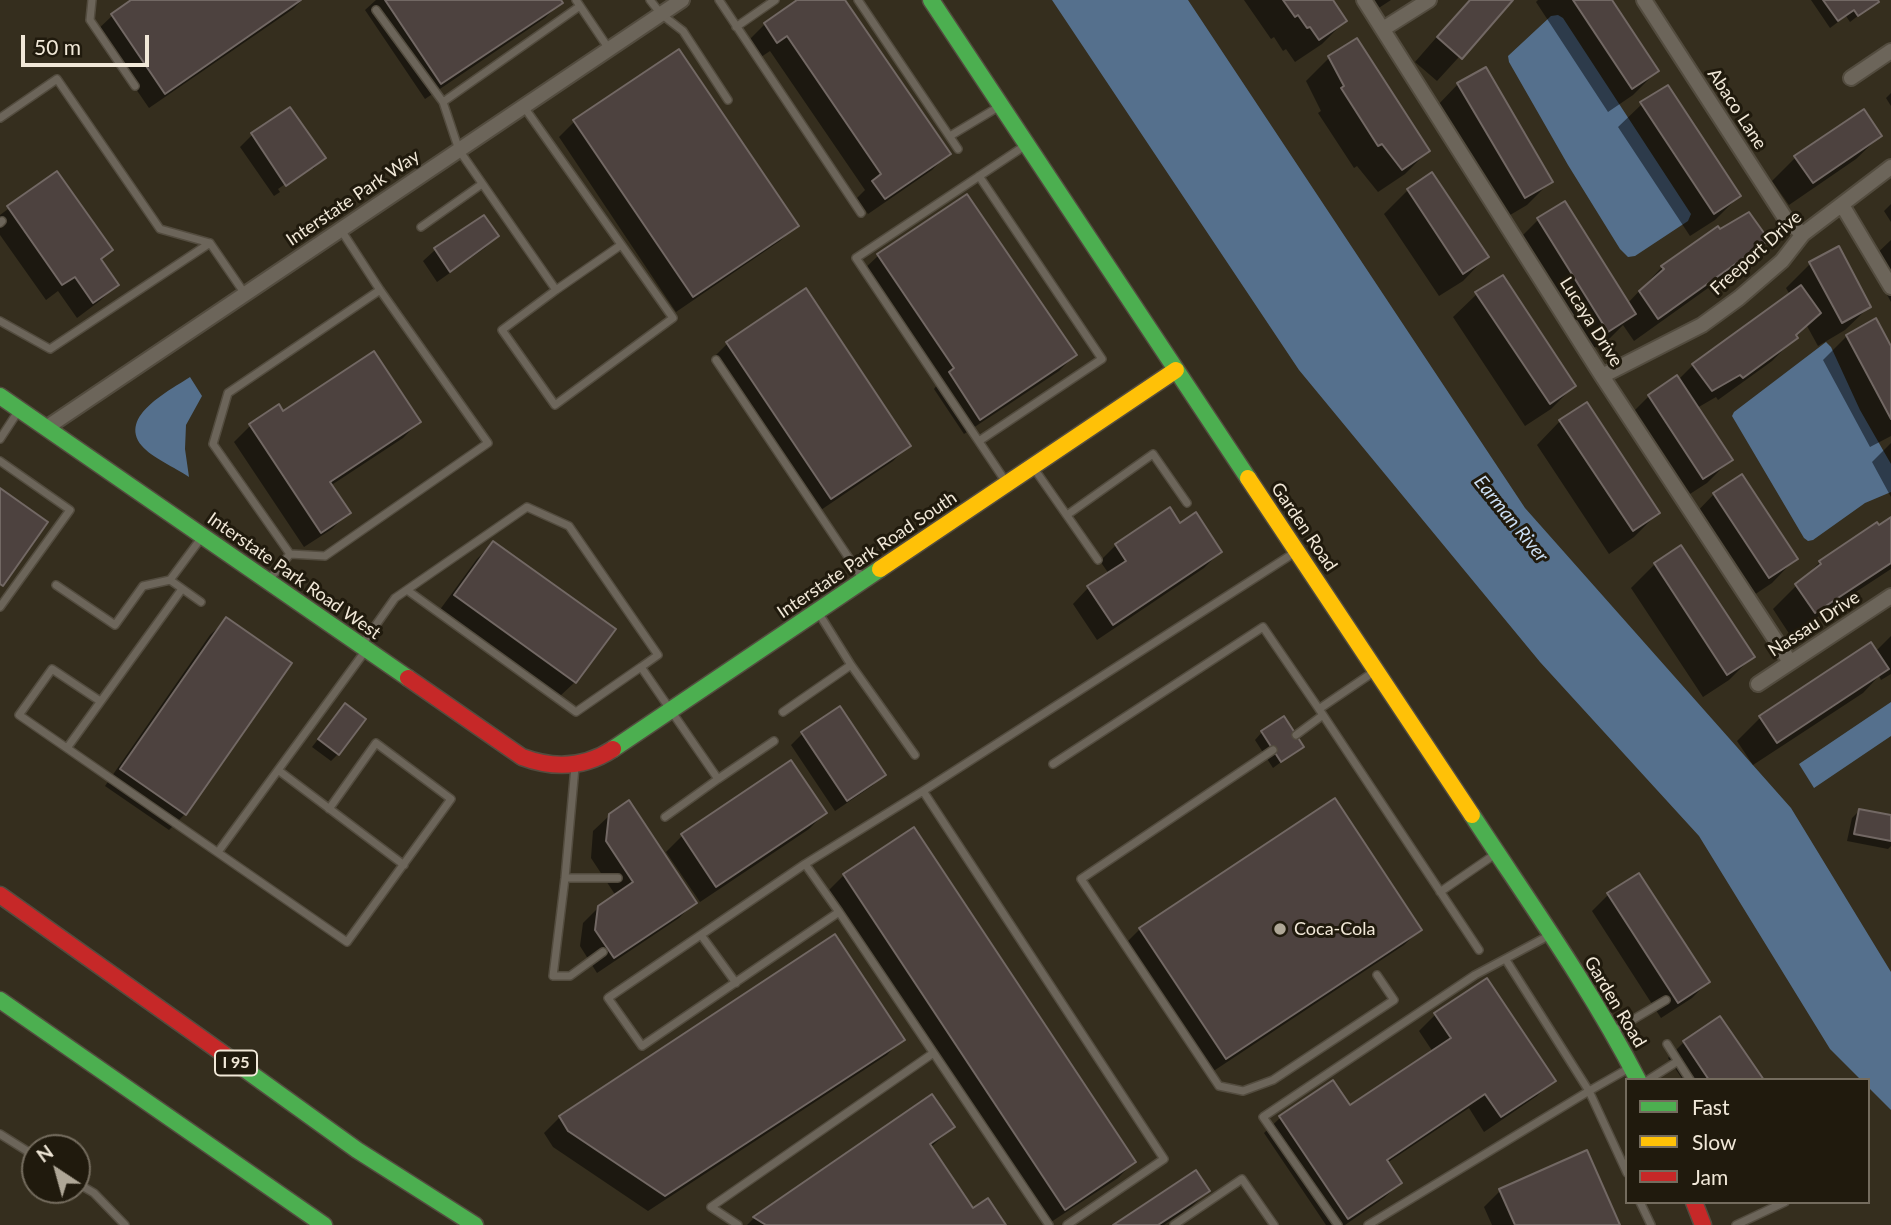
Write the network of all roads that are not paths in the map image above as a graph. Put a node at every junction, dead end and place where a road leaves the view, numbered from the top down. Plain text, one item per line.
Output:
1 (92, 0) edge
2 (650, 0) edge
3 (682, 0) edge
4 (719, 0) edge
5 (775, 0) edge
6 (858, 0) edge
7 (931, 0) edge
8 (1364, 0) edge
9 (1429, 0) edge
10 (1644, 0) edge
11 (578, 3) edge
12 (376, 10) dead end
13 (661, 14) junction
14 (736, 27) junction
15 (1383, 29) junction
16 (610, 49) junction
17 (1891, 51) edge
18 (1851, 78) dead end
19 (135, 86) dead end
20 (728, 100) dead end
21 (443, 103) junction
22 (524, 106) junction
23 (1001, 106) junction
24 (0, 118) edge
25 (950, 136) junction
26 (1027, 144) junction
27 (958, 149) dead end
28 (458, 150) junction
29 (1891, 167) edge
30 (979, 176) junction
31 (482, 184) junction
32 (1842, 205) junction
33 (861, 213) dead end
34 (421, 227) dead end
35 (340, 229) junction
36 (1804, 234) junction
37 (210, 243) junction
38 (621, 245) junction
39 (1891, 287) edge
40 (380, 290) junction
41 (556, 290) junction
42 (245, 294) junction
43 (0, 321) edge
44 (716, 360) dead end
45 (1176, 370) junction
46 (1602, 376) junction
47 (0, 396) edge
48 (19, 410) junction
49 (46, 428) junction
50 (0, 439) edge
51 (979, 442) junction
52 (0, 461) edge
53 (1032, 467) junction
54 (1007, 484) junction
55 (1187, 503) dead end
56 (1067, 515) junction
57 (202, 536) junction
58 (1296, 551) junction
59 (290, 554) junction
60 (1098, 560) dead end
61 (170, 580) junction
62 (864, 580) junction
63 (268, 581) junction
64 (56, 584) dead end
65 (182, 589) junction
66 (407, 590) junction
67 (1891, 596) edge
68 (201, 602) dead end
69 (0, 607) edge
70 (818, 611) junction
71 (364, 648) junction
72 (1790, 662) junction
73 (851, 665) junction
74 (641, 667) junction
75 (1376, 670) junction
76 (1758, 684) dead end
77 (100, 701) junction
78 (671, 710) junction
79 (783, 712) dead end
80 (1321, 712) junction
81 (1296, 735) dead end
82 (774, 741) dead end
83 (67, 748) junction
84 (1273, 750) dead end
85 (915, 755) dead end
86 (1053, 764) dead end
87 (575, 766) junction
88 (278, 770) junction
89 (718, 779) junction
90 (923, 790) junction
91 (329, 808) junction
92 (665, 817) dead end
93 (218, 852) junction
94 (1497, 853) junction
95 (404, 864) junction
96 (806, 864) junction
97 (565, 878) junction
98 (618, 878) dead end
99 (1440, 892) junction
100 (0, 895) edge
101 (839, 912) junction
102 (1551, 934) junction
103 (701, 935) junction
104 (1479, 950) dead end
105 (603, 952) dead end
106 (1506, 960) junction
107 (1377, 975) dead end
108 (736, 983) junction
109 (0, 1000) edge
110 (1666, 1000) dead end
111 (1612, 1032) junction
112 (1667, 1044) dead end
113 (932, 1054) junction
114 (1678, 1061) junction
115 (1635, 1073) edge
116 (1651, 1078) edge
117 (1689, 1078) edge
118 (1589, 1091) junction
119 (0, 1134) edge
120 (21, 1147) edge
121 (1625, 1169) edge
122 (91, 1191) edge
123 (1641, 1204) edge
124 (1695, 1204) edge
125 (1781, 1204) edge
126 (125, 1225) edge
127 (324, 1225) edge
128 (475, 1225) edge
129 (738, 1225) edge
130 (1049, 1225) edge
131 (1067, 1225) edge
132 (1174, 1225) edge
133 (1274, 1225) edge
134 (1338, 1225) edge
135 (1367, 1225) edge
136 (1651, 1225) edge
137 (1703, 1225) edge
138 (1736, 1225) edge

1 - 19 lane
2 - 13 lane
3 - 13 street, Interstate Park Way
4 - 14 lane
5 - 14 lane
6 - 25 lane
7 - 23 main road, Garden Road
8 - 15 street, Lucaya Drive
9 - 15 street
10 - 36 street, Abaco Lane
11 - 16 lane
11 - 21 lane
12 - 21 lane
13 - 16 street, Interstate Park Way
13 - 20 lane
14 - 33 lane
15 - 46 street, Lucaya Drive
16 - 22 street, Interstate Park Way
17 - 18 street
21 - 28 lane
22 - 28 street, Interstate Park Way
22 - 38 lane
23 - 25 lane
23 - 26 main road, Garden Road
24 - 37 lane
25 - 27 lane
26 - 30 lane
26 - 45 main road, Garden Road
28 - 31 lane
28 - 35 street, Interstate Park Way
29 - 32 street, Freeport Drive
30 - 51 lane
30 - 51 lane
31 - 34 lane
31 - 41 lane
32 - 36 street, Freeport Drive
32 - 39 street
35 - 40 lane
35 - 42 street, Interstate Park Way
36 - 46 street, Freeport Drive
37 - 42 lane
37 - 43 lane
38 - 41 lane
38 - 41 lane
40 - 59 lane
40 - 59 lane
42 - 49 street, Interstate Park Way
44 - 62 lane
45 - 53 main road, Interstate Park Road South
45 - 58 main road, Garden Road
46 - 72 street, Lucaya Drive
47 - 48 main road, Interstate Park Road West
48 - 49 main road, Interstate Park Road West
48 - 50 lane
49 - 57 main road, Interstate Park Road West
51 - 54 lane
52 - 69 lane
53 - 54 main road, Interstate Park Road South
53 - 56 lane
54 - 62 main road, Interstate Park Road South
55 - 56 lane
56 - 60 lane
57 - 61 lane
57 - 63 main road, Interstate Park Road West
58 - 75 main road, Garden Road
58 - 90 lane
59 - 63 lane
61 - 64 lane
61 - 65 lane
62 - 70 main road, Interstate Park Road South
63 - 71 main road, Interstate Park Road West
65 - 68 lane
65 - 77 lane
66 - 71 lane
66 - 74 lane
66 - 74 lane
67 - 72 street, Nassau Drive
70 - 73 lane
70 - 78 main road, Interstate Park Road South
71 - 87 main road, Interstate Park Road West
71 - 88 lane
72 - 76 street, Nassau Drive
73 - 79 lane
73 - 85 lane
74 - 78 lane
75 - 80 lane
75 - 94 main road, Garden Road
77 - 83 lane
77 - 83 lane
78 - 87 main road, Interstate Park Road South
78 - 89 lane
80 - 81 lane
80 - 86 lane
80 - 99 lane
82 - 89 lane
83 - 93 lane
84 - 107 lane
87 - 97 lane
88 - 91 lane
88 - 93 lane
89 - 92 lane
90 - 96 lane
90 - 131 lane
91 - 95 lane
91 - 95 lane
93 - 95 lane
94 - 99 lane
94 - 102 main road, Garden Road
96 - 101 lane
96 - 103 lane
97 - 98 lane
97 - 105 lane
99 - 104 lane
100 - 128 main road, I 95
101 - 108 lane
101 - 113 lane
102 - 106 lane
102 - 111 main road, Garden Road
103 - 108 lane
103 - 108 lane
106 - 118 lane
106 - 134 lane
109 - 127 main road
110 - 111 lane
111 - 115 main road, Garden Road
112 - 114 lane
113 - 129 lane
113 - 130 lane
114 - 116 lane
114 - 117 lane
115 - 118 lane
118 - 121 lane
118 - 135 lane
119 - 120 lane
122 - 126 lane
123 - 136 lane
124 - 137 main road
125 - 138 lane
132 - 133 lane

